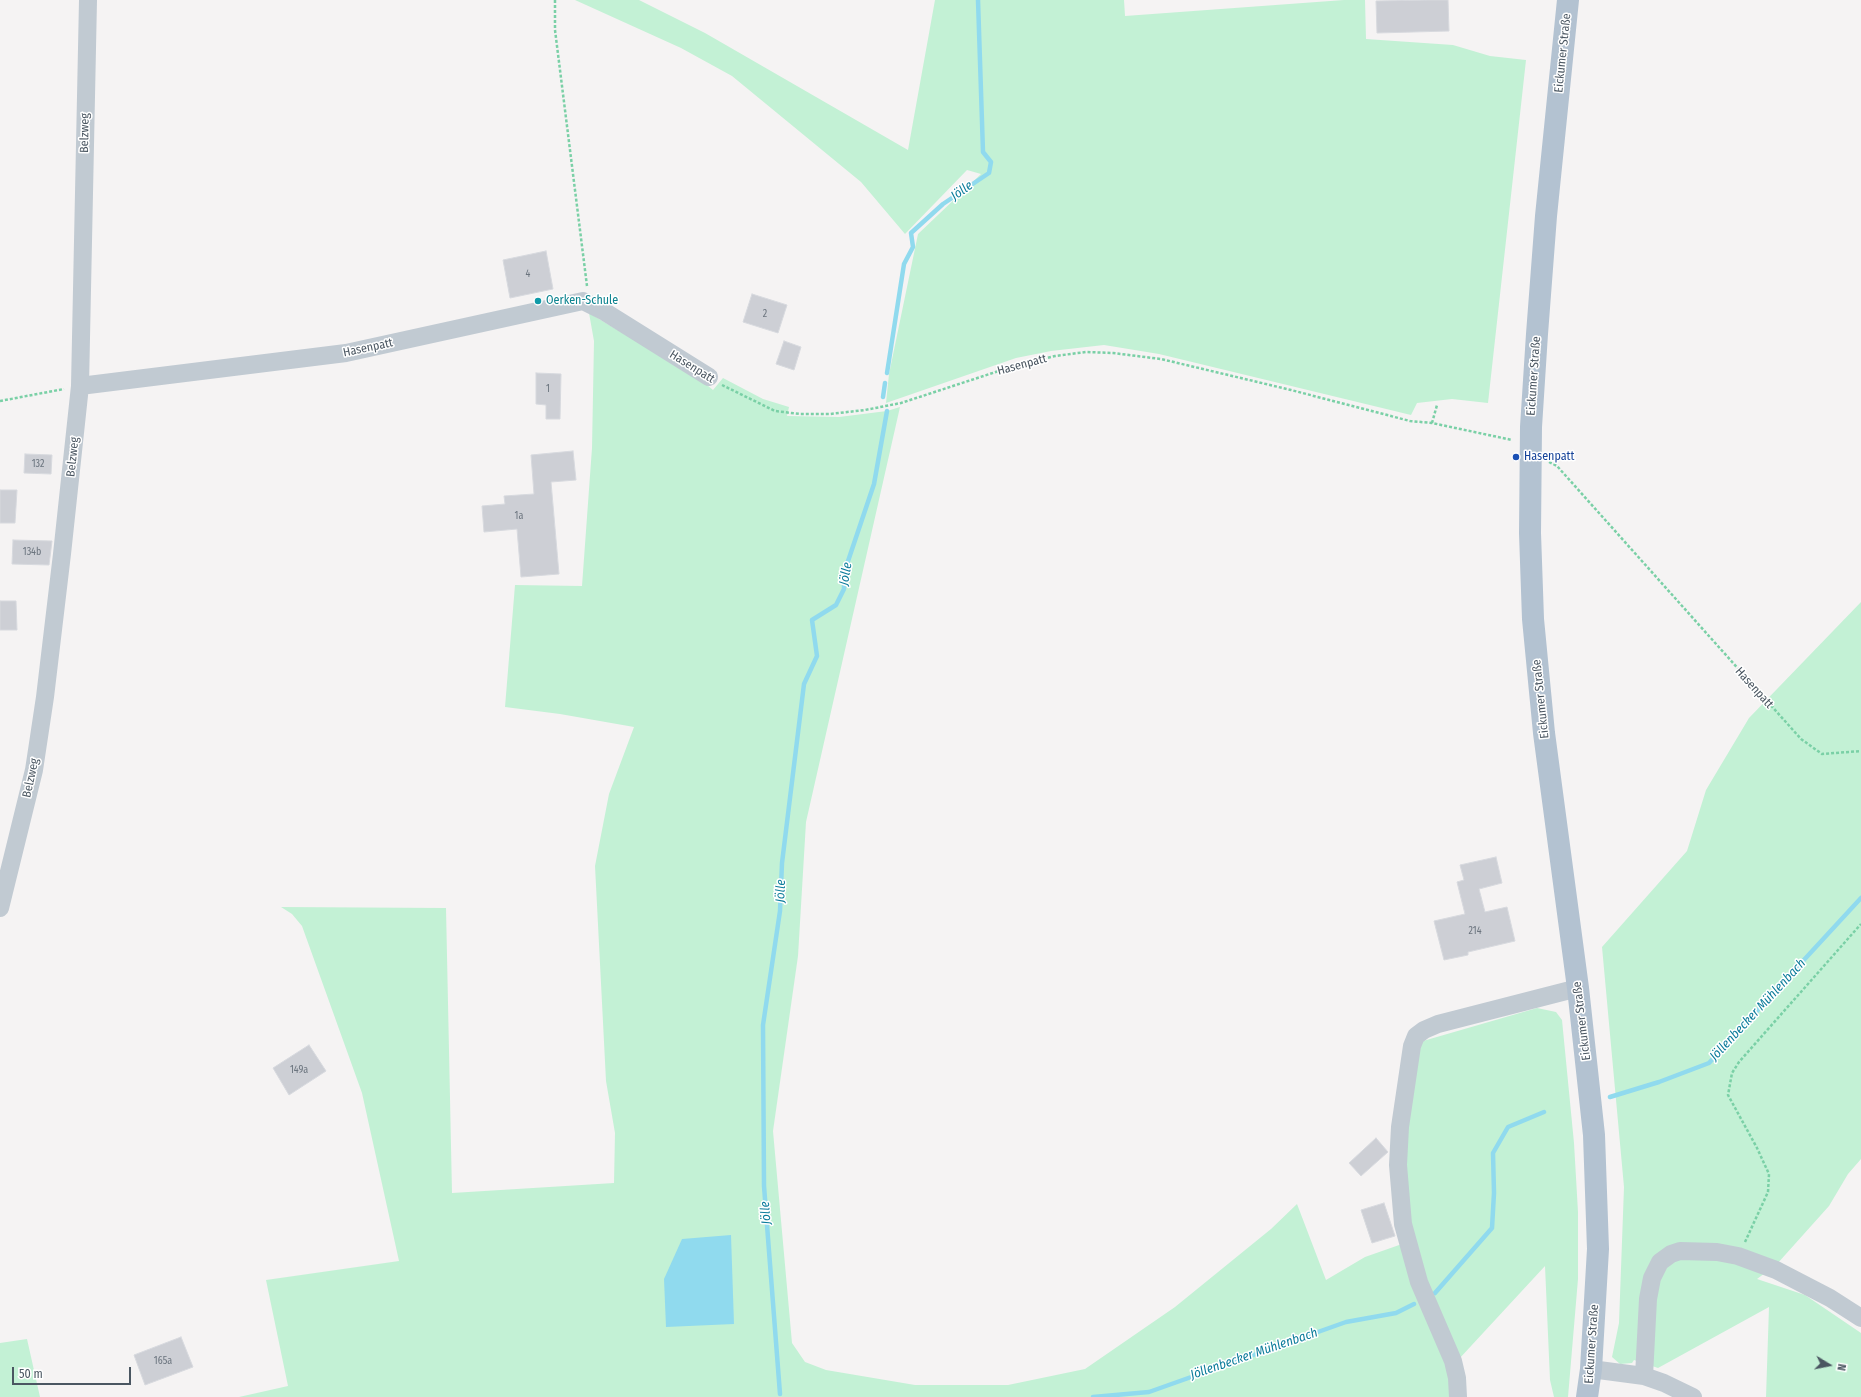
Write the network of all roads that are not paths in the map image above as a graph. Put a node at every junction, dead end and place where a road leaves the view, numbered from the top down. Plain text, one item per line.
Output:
1 (88, 0) edge
2 (1568, 0) edge
3 (709, 377) road end
4 (80, 386) junction
5 (0, 908) edge
6 (1578, 988) junction
7 (1861, 1318) edge
8 (1591, 1369) junction
9 (1644, 1376) junction
10 (1458, 1397) edge
11 (1587, 1397) edge
12 (1693, 1397) edge

1 - 4 street, Belzweg
2 - 6 main road, Eickumer Straße
3 - 4 street, Hasenpatt
4 - 5 street, Belzweg
6 - 8 main road, Eickumer Straße
6 - 10 street
7 - 9 street
8 - 9 street
8 - 11 main road, Eickumer Straße
9 - 12 street

